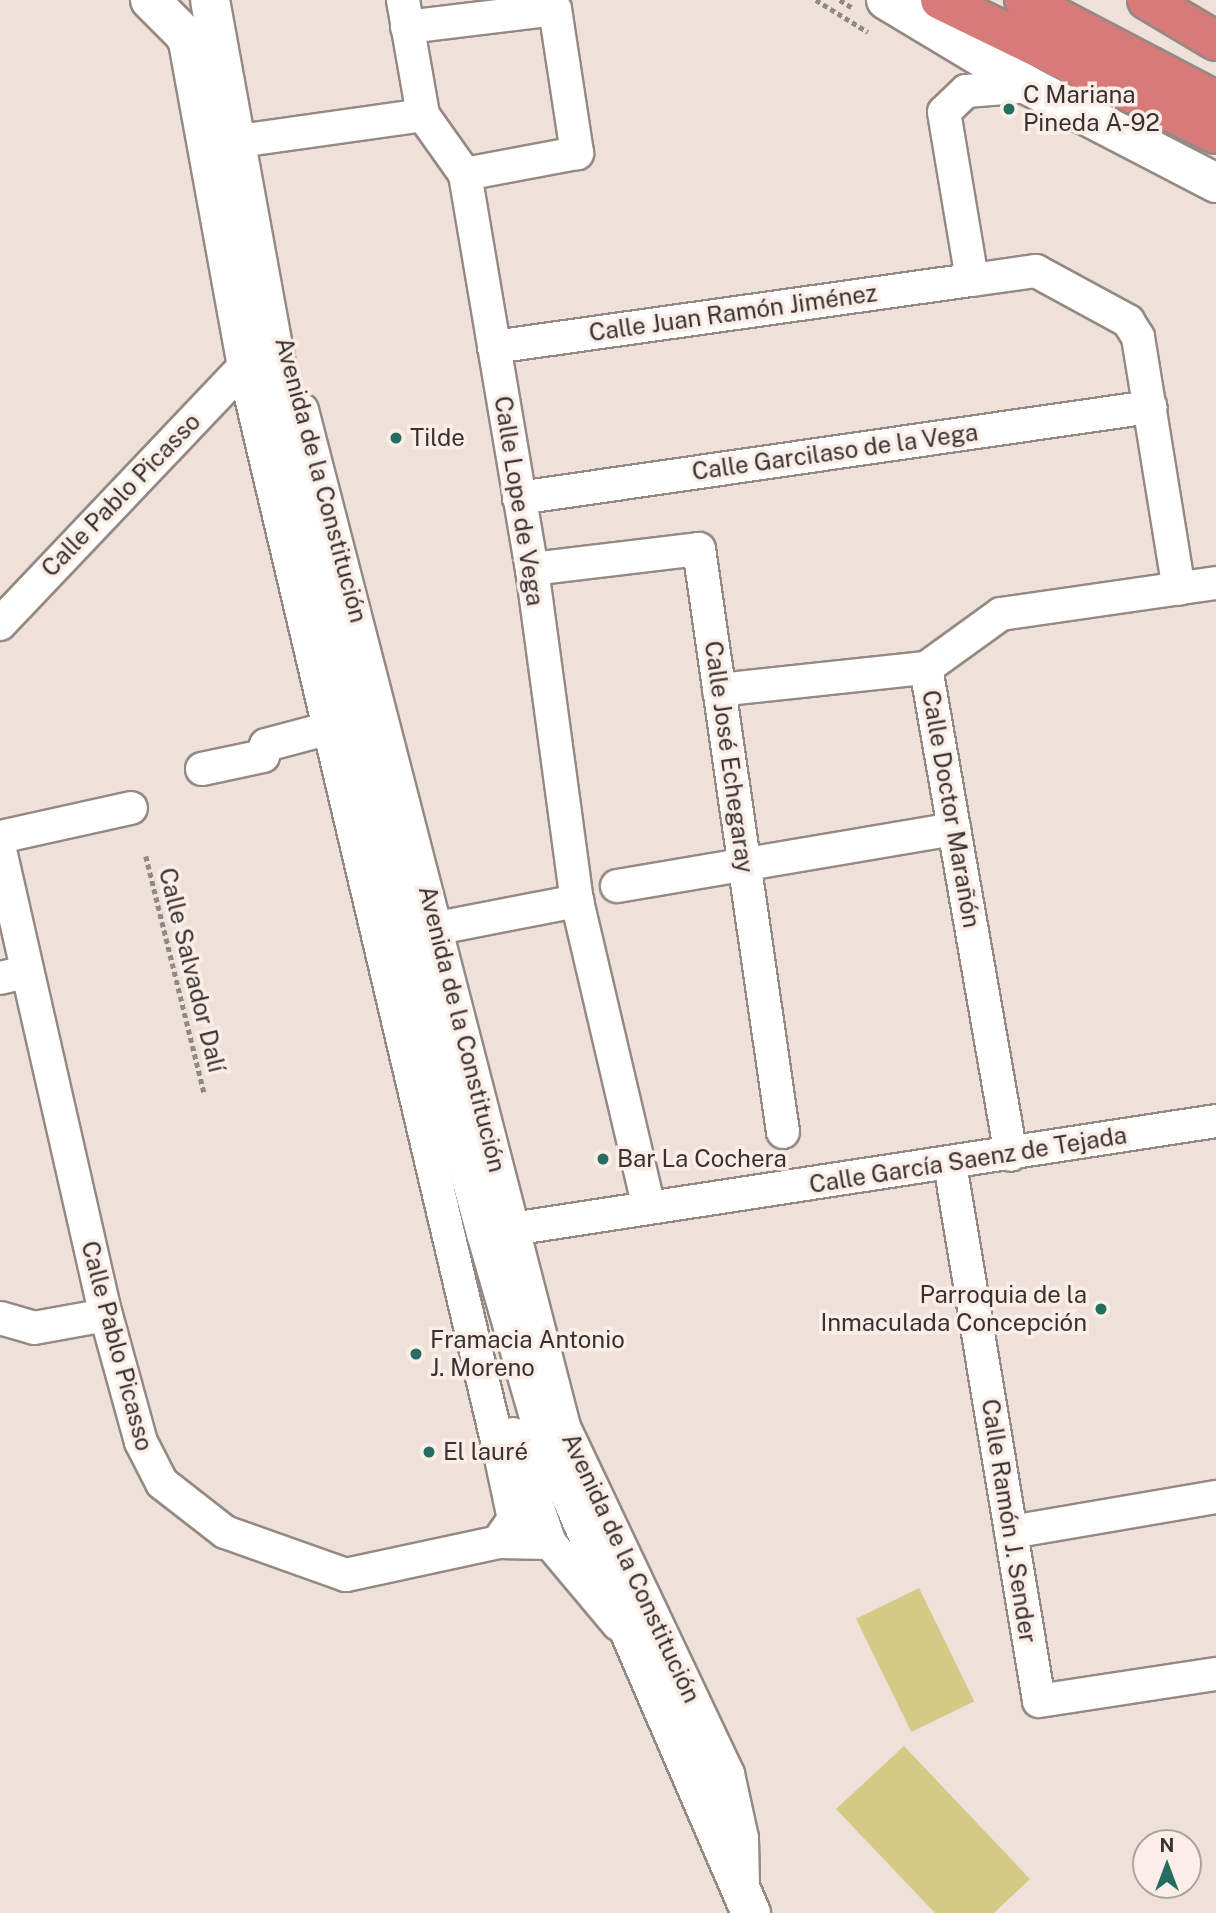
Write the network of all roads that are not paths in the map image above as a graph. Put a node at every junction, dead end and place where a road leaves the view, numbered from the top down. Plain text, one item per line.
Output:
1 (149, 0) edge
2 (210, 0) edge
3 (940, 0) edge
4 (1024, 0) edge
5 (1147, 0) edge
6 (874, 11) edge
7 (405, 13) edge
8 (184, 34) junction
9 (1216, 41) edge
10 (1028, 86) junction
11 (1216, 101) edge
12 (424, 115) junction
13 (1216, 134) edge
14 (232, 142) junction
15 (465, 174) junction
16 (1216, 183) edge
17 (972, 279) junction
18 (494, 347) junction
19 (244, 367) junction
20 (1150, 407) junction
21 (519, 498) junction
22 (532, 569) junction
23 (1216, 583) edge
24 (1179, 589) junction
25 (0, 624) edge
26 (926, 668) junction
27 (719, 690) junction
28 (330, 728) junction
29 (202, 769) dead end
30 (131, 808) dead end
31 (954, 830) junction
32 (0, 837) edge
33 (0, 850) edge
34 (745, 864) junction
35 (617, 886) dead end
36 (577, 901) junction
37 (438, 928) junction
38 (14, 975) edge
39 (1216, 1121) edge
40 (783, 1132) dead end
41 (1010, 1155) junction
42 (950, 1164) junction
43 (649, 1208) junction
44 (512, 1230) junction
45 (449, 1255) junction
46 (106, 1315) junction
47 (0, 1318) edge
48 (1216, 1497) edge
49 (1011, 1532) junction
50 (498, 1542) junction
51 (550, 1543) junction
52 (627, 1635) junction
53 (1216, 1674) edge
54 (747, 1904) edge

1 - 8 street, Avenida de la Constitución
2 - 14 street, Avenida de la Constitución
3 - 13 highway
4 - 11 highway
5 - 9 highway
6 - 10 street
7 - 12 street, Calle Lope de Vega
7 - 15 street
8 - 14 street, Avenida de la Constitución
8 - 19 street, Avenida de la Constitución
10 - 16 street
10 - 17 street
12 - 14 street
12 - 15 street, Calle Lope de Vega
14 - 37 street, Avenida de la Constitución
14 - 52 street, Avenida de la Constitución
15 - 18 street, Calle Lope de Vega
17 - 18 street, Calle Juan Ramón Jiménez
17 - 20 street, Calle Juan Ramón Jiménez
18 - 21 street, Calle Lope de Vega
19 - 25 street, Calle Pablo Picasso
19 - 28 street, Avenida de la Constitución
20 - 21 street, Calle Garcilaso de la Vega
20 - 24 street, Calle Juan Ramón Jiménez
21 - 22 street, Calle Lope de Vega
22 - 27 street, Calle José Echegaray
22 - 36 street, Calle Lope de Vega
23 - 24 street
24 - 26 street
26 - 27 street, Calle Doctor Marañón
26 - 31 street, Calle Doctor Marañón
27 - 34 street, Calle José Echegaray
28 - 29 street
28 - 45 street, Avenida de la Constitución
30 - 32 street
31 - 34 street
31 - 41 street, Calle Doctor Marañón
33 - 38 street, Calle Pablo Picasso
34 - 35 street
34 - 40 street, Calle José Echegaray
36 - 37 street
36 - 43 street, Calle Lope de Vega
37 - 44 street, Avenida de la Constitución
38 - 46 street, Calle Pablo Picasso
39 - 41 street, Calle García Saenz de Tejada
41 - 42 street, Calle García Saenz de Tejada
42 - 43 street, Calle García Saenz de Tejada
42 - 49 street, Calle Ramón J. Sender
43 - 44 street, Calle García Saenz de Tejada
44 - 54 street, Avenida de la Constitución
45 - 50 street, Avenida de la Constitución
45 - 51 street, Avenida de la Constitución
46 - 47 street
46 - 50 street, Calle Pablo Picasso
48 - 49 street
49 - 53 street, Calle Ramón J. Sender
50 - 51 street, Calle Pablo Picasso
51 - 52 street, Avenida de la Constitución
52 - 54 street, Avenida de la Constitución

